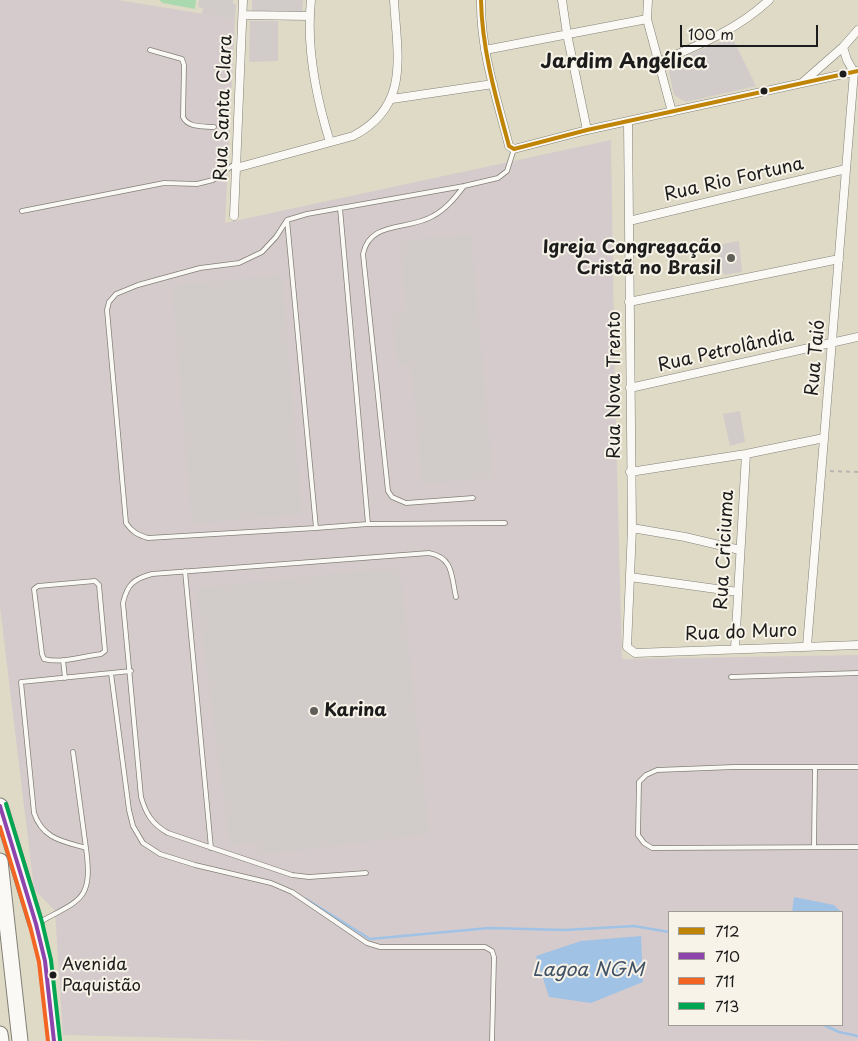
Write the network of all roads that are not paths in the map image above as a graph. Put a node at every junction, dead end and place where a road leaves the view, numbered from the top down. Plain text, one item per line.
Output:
1 (243, 0) edge
2 (311, 0) edge
3 (394, 0) edge
4 (481, 0) edge
5 (562, 0) edge
6 (648, 0) edge
7 (769, 0) edge
8 (243, 15) junction
9 (309, 16) junction
10 (647, 19) junction
11 (858, 30) edge
12 (566, 34) junction
13 (843, 47) junction
14 (150, 50) dead end
15 (485, 50) junction
16 (659, 62) junction
17 (856, 72) edge
18 (493, 84) junction
19 (801, 84) junction
20 (392, 99) junction
21 (672, 112) junction
22 (628, 122) junction
23 (214, 127) dead end
24 (587, 130) junction
25 (330, 142) junction
26 (514, 149) junction
27 (236, 166) junction
28 (846, 169) junction
29 (464, 186) junction
30 (340, 208) junction
31 (22, 211) dead end
32 (234, 216) dead end
33 (287, 220) junction
34 (629, 221) junction
35 (838, 259) junction
36 (629, 302) junction
37 (858, 337) edge
38 (833, 342) junction
39 (630, 388) junction
40 (824, 438) junction
41 (746, 454) junction
42 (630, 472) junction
43 (472, 498) dead end
44 (505, 523) dead end
45 (368, 524) junction
46 (316, 528) junction
47 (632, 528) junction
48 (740, 550) junction
49 (185, 571) junction
50 (630, 577) junction
51 (738, 592) junction
52 (456, 597) dead end
53 (858, 645) edge
54 (807, 646) junction
55 (627, 647) joint
56 (735, 648) junction
57 (63, 660) junction
58 (130, 671) junction
59 (111, 673) junction
60 (858, 674) edge
61 (731, 677) dead end
62 (65, 678) junction
63 (73, 752) dead end
64 (815, 767) junction
65 (858, 767) edge
66 (0, 806) edge
67 (814, 847) junction
68 (858, 847) edge
69 (86, 848) junction
70 (211, 848) junction
71 (0, 861) edge
72 (366, 873) dead end
73 (36, 924) junction
74 (0, 1034) edge
75 (1, 1041) edge
76 (20, 1041) edge
77 (54, 1041) edge
78 (492, 1041) edge

1 - 8 street, Rua Santa Clara
2 - 9 street
3 - 20 street
4 - 15 street
5 - 12 street
6 - 10 street
7 - 16 street
8 - 9 street
8 - 27 street, Rua Santa Clara
9 - 25 street
10 - 12 street
10 - 16 street
11 - 13 street
12 - 15 street
12 - 24 street
13 - 17 street
13 - 19 street
14 - 23 lane
15 - 18 street
16 - 21 street
17 - 19 street
17 - 28 street, Rua Taió
18 - 20 street
18 - 26 street
19 - 21 street
20 - 25 street
21 - 22 street
22 - 24 street
22 - 34 street, Rua Nova Trento
24 - 26 street
25 - 27 street
26 - 29 lane
27 - 31 lane
27 - 32 street, Rua Santa Clara
28 - 34 street, Rua Rio Fortuna
28 - 35 street, Rua Taió
29 - 30 lane
29 - 43 lane
30 - 33 lane
30 - 45 lane
33 - 46 lane
33 - 46 lane
34 - 36 street, Rua Nova Trento
35 - 36 street
35 - 38 street, Rua Taió
36 - 39 street, Rua Nova Trento
37 - 38 street, Rua Petrolândia
38 - 39 street, Rua Petrolândia
38 - 40 street, Rua Taió
39 - 42 street, Rua Nova Trento
40 - 41 street
40 - 54 street, Rua Taió
41 - 42 street
41 - 48 street, Rua Criciuma
42 - 47 street, Rua Nova Trento
44 - 45 lane
45 - 46 lane
47 - 48 street
47 - 50 street, Rua Nova Trento
48 - 51 street, Rua Criciuma
49 - 52 lane
49 - 58 lane
49 - 70 lane
50 - 51 street
50 - 55 street, Rua Nova Trento
51 - 56 street, Rua Criciuma
53 - 54 street, Rua do Muro
54 - 56 street, Rua do Muro
55 - 56 street, Rua do Muro
57 - 57 lane
57 - 62 lane
58 - 59 lane
58 - 70 lane
59 - 62 lane
59 - 78 lane
60 - 61 lane
62 - 69 lane
63 - 69 lane
64 - 65 lane
64 - 67 lane
64 - 67 lane
66 - 73 highway
67 - 68 lane
69 - 73 lane
70 - 72 lane
71 - 76 highway
73 - 77 main road
74 - 75 highway

